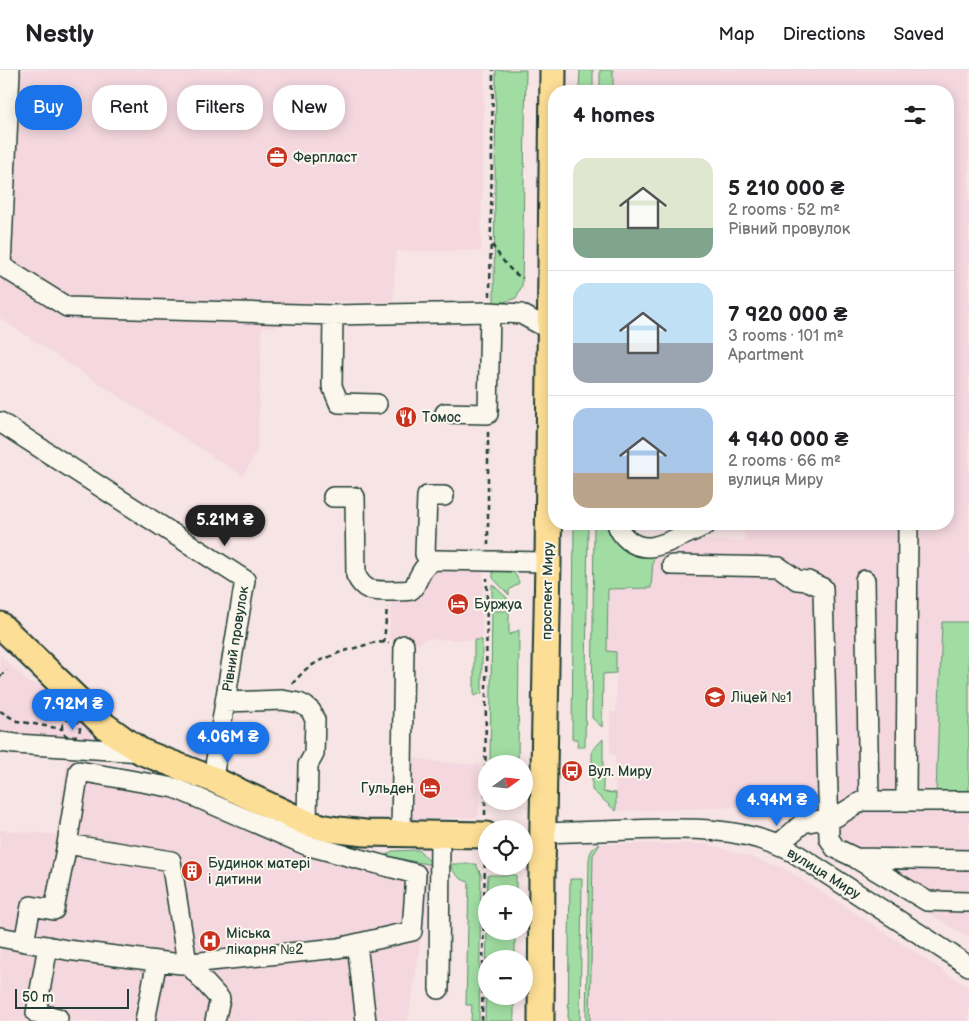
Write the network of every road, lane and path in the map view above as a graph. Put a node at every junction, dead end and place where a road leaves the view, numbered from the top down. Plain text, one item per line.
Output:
1 (493, 70) edge
2 (553, 70) edge
3 (0, 72) edge
4 (553, 85) edge
5 (491, 244) junction
6 (0, 265) edge
7 (523, 278) dead end
8 (490, 312) junction
9 (333, 315) junction
10 (548, 329) edge
11 (377, 404) dead end
12 (444, 414) dead end
13 (488, 414) junction
14 (0, 422) edge
15 (444, 496) dead end
16 (333, 497) dead end
17 (549, 530) edge
18 (619, 530) edge
19 (696, 530) edge
20 (908, 530) edge
21 (432, 560) junction
22 (488, 561) junction
23 (548, 562) junction
24 (672, 565) dead end
25 (865, 580) dead end
26 (389, 591) junction
27 (0, 625) edge
28 (404, 645) dead end
29 (6, 670) dead end
30 (0, 677) edge
31 (293, 683) dead end
32 (225, 702) junction
33 (0, 711) edge
34 (62, 729) junction
35 (0, 742) edge
36 (142, 752) junction
37 (212, 779) junction
38 (869, 800) junction
39 (906, 800) junction
40 (969, 801) edge
41 (256, 811) junction
42 (828, 818) junction
43 (485, 820) edge
44 (307, 823) junction
45 (401, 834) junction
46 (440, 834) junction
47 (533, 834) edge
48 (478, 837) edge
49 (67, 844) junction
50 (778, 845) junction
51 (856, 858) junction
52 (969, 860) edge
53 (484, 875) edge
54 (969, 902) edge
55 (0, 937) edge
56 (24, 942) junction
57 (357, 944) junction
58 (48, 946) junction
59 (158, 961) junction
60 (187, 963) junction
61 (969, 966) edge
62 (439, 989) dead end
63 (58, 1018) dead end
64 (145, 1021) edge
65 (215, 1021) edge
66 (366, 1021) edge
67 (482, 1021) edge
68 (541, 1021) edge

1 - 5 path
2 - 4 main road, проспект Миру
3 - 6 street
5 - 7 path
5 - 8 path
6 - 9 street
8 - 9 street
8 - 10 street
8 - 13 street
9 - 11 street
12 - 13 street
13 - 22 path
14 - 32 street, Рівний провулок
15 - 21 street
16 - 26 street
17 - 23 main road, проспект Миру
18 - 19 street
20 - 39 street
21 - 22 street
21 - 26 street
22 - 23 street
22 - 43 path
23 - 47 main road, проспект Миру
24 - 42 street
25 - 38 street
26 - 31 path
27 - 36 main road
28 - 45 street
29 - 30 path
32 - 37 street, Рівний провулок
32 - 44 street
33 - 34 path
34 - 34 path
35 - 36 street
36 - 37 main road
37 - 41 main road
38 - 39 street
38 - 42 street
39 - 40 street
41 - 44 main road
41 - 49 street
41 - 57 street
42 - 50 street
42 - 51 street
44 - 45 main road
45 - 46 main road
46 - 48 main road
46 - 62 street
47 - 50 street, вулиця Миру
47 - 68 main road, проспект Миру
49 - 56 street
49 - 60 street
50 - 61 street, вулиця Миру
51 - 52 street
51 - 54 street
53 - 67 path
55 - 56 street
56 - 58 street
57 - 60 street
57 - 66 street
58 - 59 street
58 - 63 street
59 - 60 street
59 - 64 street
60 - 65 street

